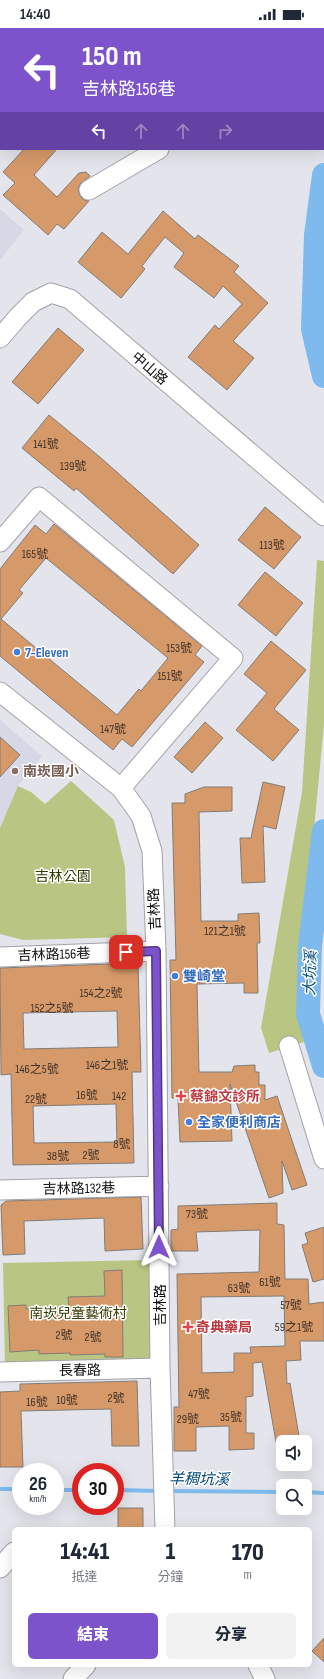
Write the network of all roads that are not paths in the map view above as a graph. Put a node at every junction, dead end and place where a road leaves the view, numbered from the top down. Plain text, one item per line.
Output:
1 (157, 150) edge
2 (89, 190) dead end
3 (0, 338) edge
4 (324, 516) edge
5 (0, 542) edge
6 (0, 692) edge
7 (121, 788) junction
8 (156, 951) junction
9 (0, 957) edge
10 (289, 1046) dead end
11 (324, 1159) edge
12 (159, 1186) junction
13 (0, 1190) edge
14 (160, 1368) junction
15 (0, 1372) edge
16 (165, 1527) edge
17 (12, 1554) edge
18 (0, 1568) edge
19 (84, 1667) edge
20 (259, 1667) edge
21 (72, 1679) edge
22 (265, 1679) edge

1 - 2 street
3 - 4 street, 中山路
5 - 7 street
6 - 7 street, 吉林路
7 - 8 street, 吉林路
8 - 9 street, 吉林路156巷
8 - 12 street, 吉林路
10 - 11 street
12 - 13 street, 吉林路132巷
12 - 14 street, 吉林路
14 - 15 street, 長春路
14 - 16 street, 吉林路
17 - 18 street
19 - 21 street
20 - 22 street

